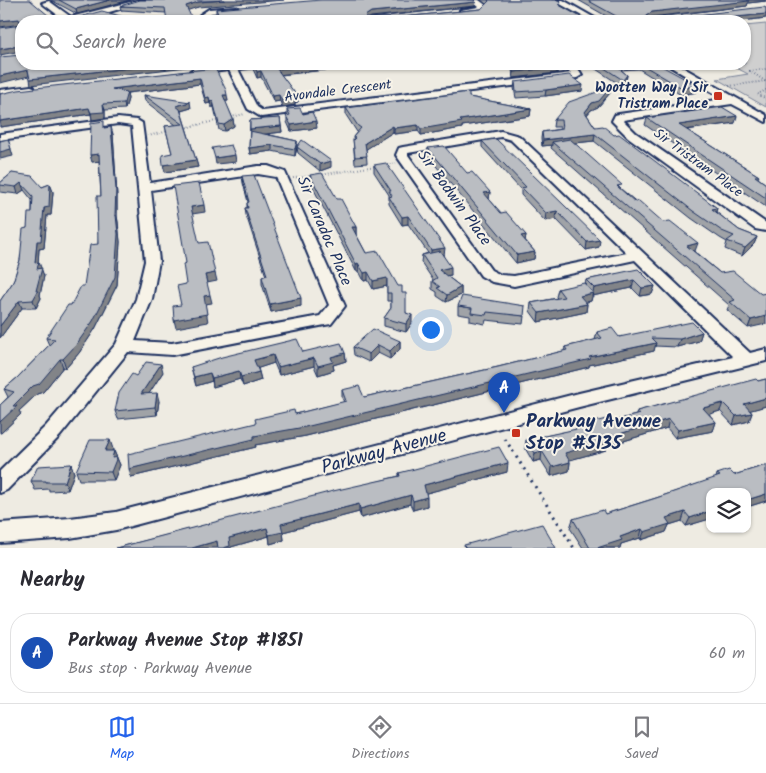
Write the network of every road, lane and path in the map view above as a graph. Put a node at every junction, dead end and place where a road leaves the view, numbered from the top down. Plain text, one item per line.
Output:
1 (147, 0) edge
2 (474, 0) edge
3 (557, 0) edge
4 (46, 3) dead end
5 (245, 8) edge
6 (455, 13) edge
7 (62, 15) edge
8 (92, 15) edge
9 (204, 15) edge
10 (585, 15) edge
11 (766, 69) edge
12 (205, 70) edge
13 (234, 70) edge
14 (573, 70) edge
15 (682, 70) edge
16 (187, 72) edge
17 (766, 81) edge
18 (727, 86) dead end
19 (38, 88) edge
20 (766, 90) edge
21 (0, 93) edge
22 (736, 100) junction
23 (766, 100) edge
24 (257, 112) junction
25 (230, 118) edge
26 (766, 119) edge
27 (221, 120) edge
28 (0, 138) edge
29 (139, 138) junction
30 (406, 162) junction
31 (284, 178) junction
32 (145, 187) junction
33 (766, 227) edge
34 (638, 256) junction
35 (124, 346) junction
36 (766, 355) edge
37 (747, 360) junction
38 (505, 438) dead end
39 (0, 484) edge
40 (0, 533) edge
41 (574, 548) edge

1 - 8 street
2 - 6 street
3 - 10 street
4 - 7 street
5 - 9 street
11 - 17 path
12 - 16 street
13 - 24 street
14 - 24 street, Avondale Crescent
15 - 22 street
17 - 18 path
19 - 21 street
20 - 23 path
22 - 26 street
22 - 33 street, Sir Tristram Place
24 - 25 path
27 - 29 path
28 - 29 street
29 - 32 street
30 - 31 path
30 - 34 street, Sir Bodwin Place
30 - 34 street, Sir Bodwin Place
31 - 32 street, Sir Caradoc Place
31 - 35 street, Sir Caradoc Place
32 - 35 street
34 - 37 street, Sir Bodwin Place
35 - 39 street
36 - 37 street, Parkway Avenue
37 - 40 street, Parkway Avenue
38 - 41 path

